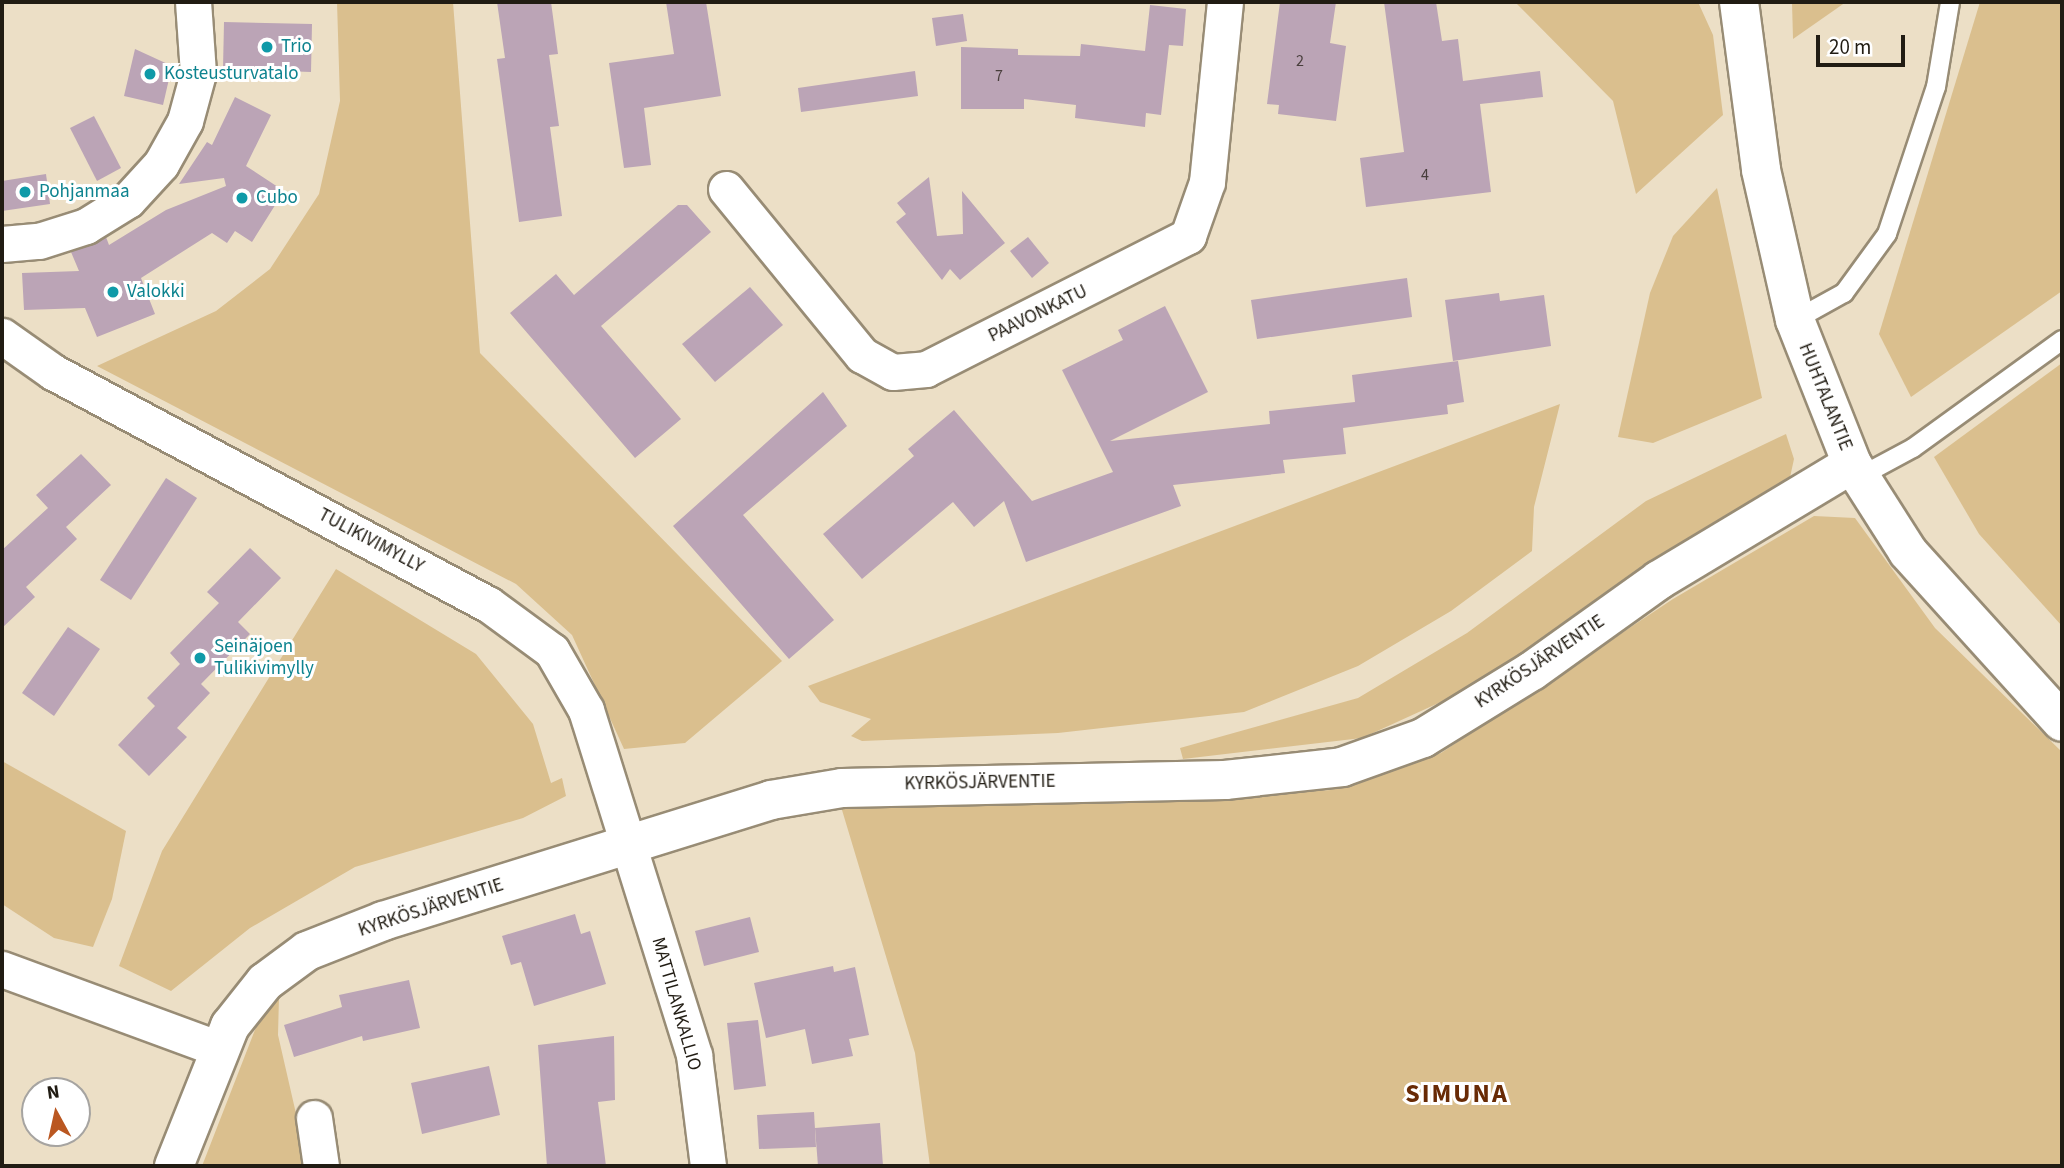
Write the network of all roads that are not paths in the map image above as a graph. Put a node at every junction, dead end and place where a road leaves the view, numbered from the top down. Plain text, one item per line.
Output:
1 (193, 2) edge
2 (1225, 2) edge
3 (1739, 2) edge
4 (1951, 2) edge
5 (726, 190) dead end
6 (2, 244) edge
7 (1795, 320) junction
8 (2, 336) edge
9 (2062, 340) edge
10 (1855, 470) junction
11 (2062, 722) edge
12 (629, 846) junction
13 (2, 969) edge
14 (219, 1049) junction
15 (314, 1118) dead end
16 (174, 1166) edge
17 (321, 1166) edge
18 (708, 1166) edge

1 - 6 street
2 - 5 street, PAAVONKATU
3 - 7 street, HUHTALANTIE
4 - 7 lane
7 - 10 street, HUHTALANTIE
8 - 12 street, TULIKIVIMYLLY
9 - 10 lane
10 - 11 street, HUHTALANTIE
10 - 12 street, KYRKÖSJÄRVENTIE
12 - 14 street, KYRKÖSJÄRVENTIE
12 - 18 street, MATTILANKALLIO
13 - 14 street
14 - 16 street, KYRKÖSJÄRVENTIE
15 - 17 street

